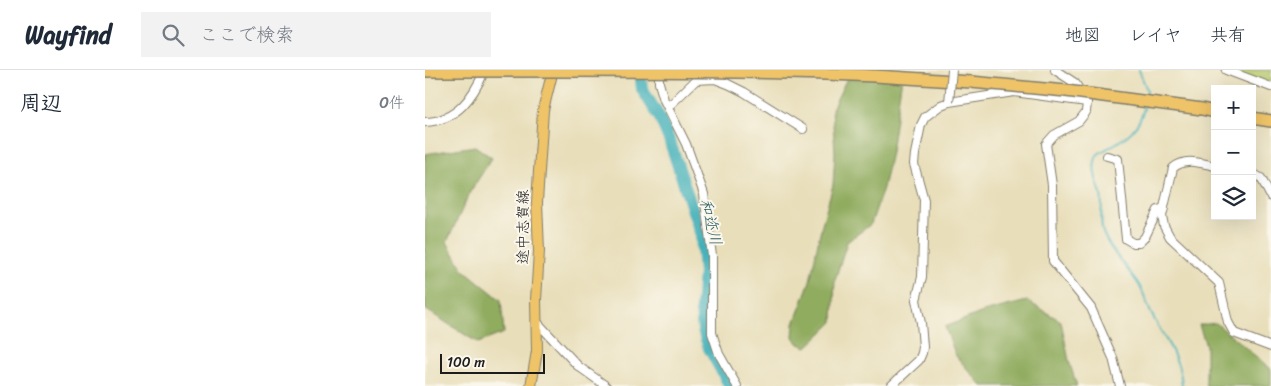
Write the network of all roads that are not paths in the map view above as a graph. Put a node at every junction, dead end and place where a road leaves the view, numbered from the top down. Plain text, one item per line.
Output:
1 (429, 70) edge
2 (485, 70) edge
3 (553, 70) edge
4 (659, 70) edge
5 (952, 70) edge
6 (1055, 70) edge
7 (1226, 70) edge
8 (449, 71) junction
9 (425, 72) edge
10 (1271, 87) edge
11 (949, 102) junction
12 (1087, 102) junction
13 (668, 107) junction
14 (1211, 110) edge
15 (1256, 115) edge
16 (1271, 117) edge
17 (1256, 119) edge
18 (1271, 121) edge
19 (425, 122) edge
20 (803, 129) dead end
21 (1107, 156) dead end
22 (1211, 165) edge
23 (1256, 175) edge
24 (1271, 197) edge
25 (1164, 208) junction
26 (536, 321) junction
27 (1271, 347) edge
28 (531, 386) edge
29 (606, 386) edge
30 (737, 386) edge
31 (891, 386) edge
32 (1120, 386) edge

1 - 8 highway
2 - 19 street
3 - 26 main road, 途中志賀線
4 - 13 street
5 - 11 street, bridge
6 - 12 street
7 - 10 street
8 - 9 highway
8 - 14 highway, bridge
11 - 12 street
11 - 31 street
12 - 32 street
13 - 20 street
13 - 30 street
15 - 16 highway
17 - 18 highway
21 - 25 street
22 - 25 street
23 - 24 street
25 - 27 street
26 - 28 main road, 途中志賀線
26 - 29 street

